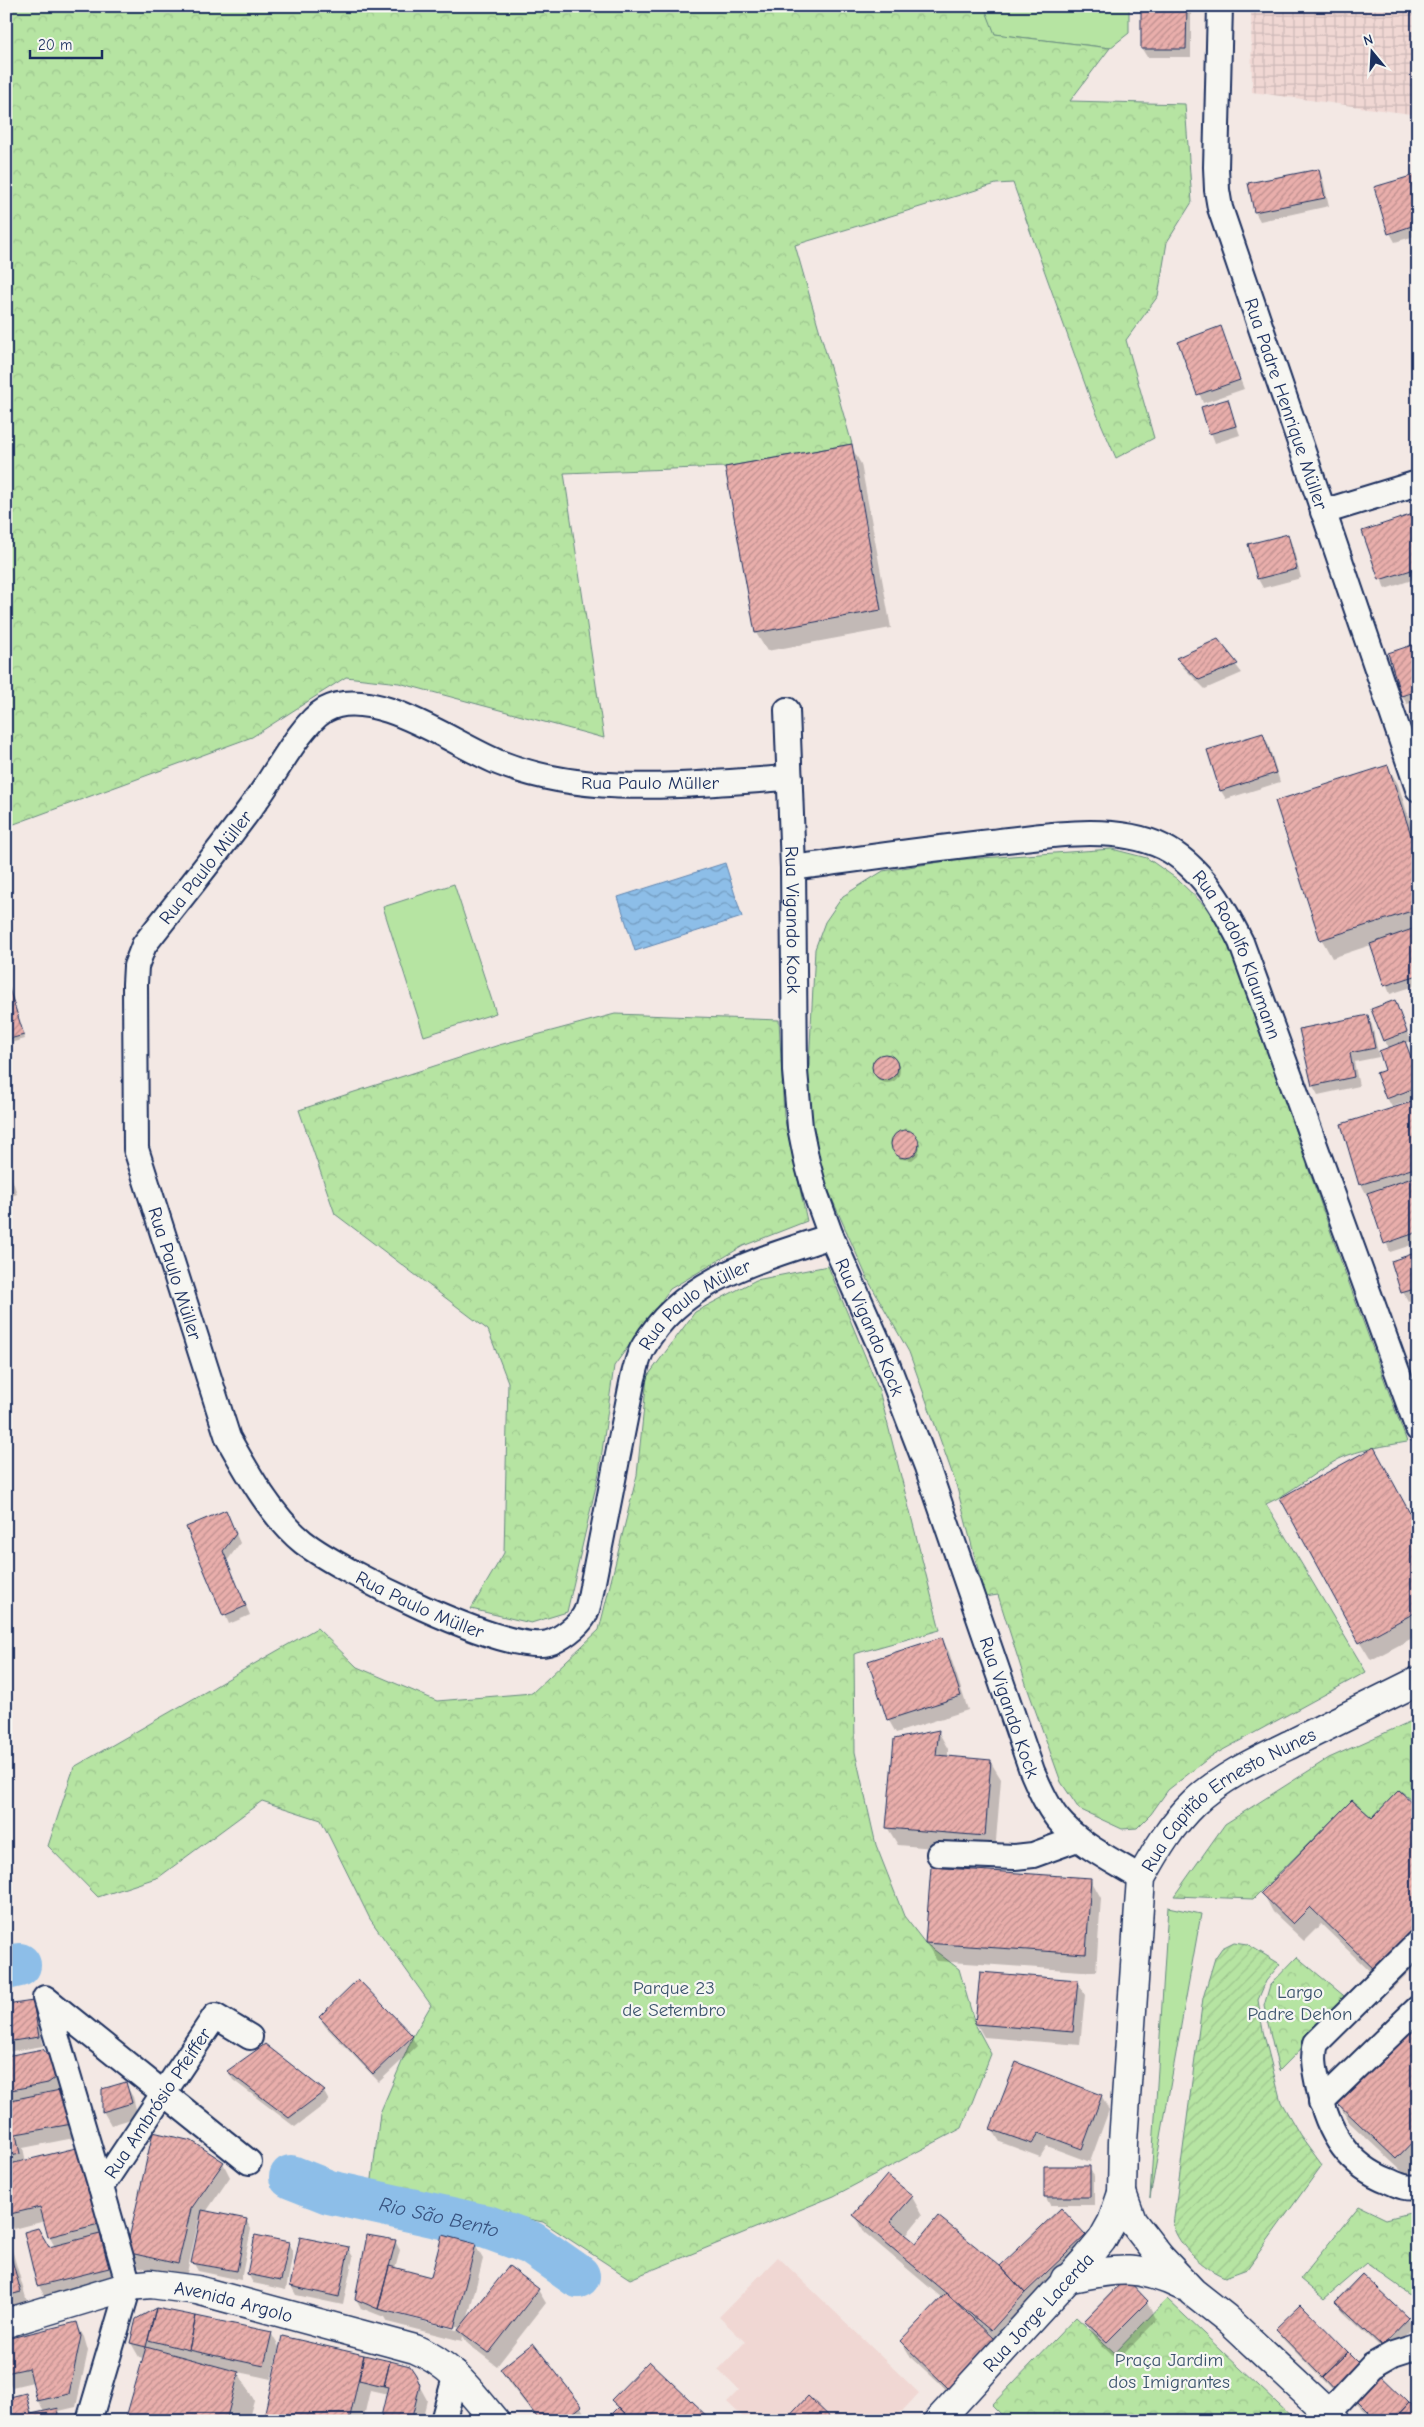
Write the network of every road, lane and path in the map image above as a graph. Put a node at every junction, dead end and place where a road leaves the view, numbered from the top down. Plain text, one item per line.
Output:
1 (1220, 6) edge
2 (1418, 483) edge
3 (1323, 512) junction
4 (787, 710) dead end
5 (790, 778) junction
6 (1418, 789) edge
7 (793, 868) junction
8 (832, 1236) junction
9 (1418, 1429) edge
10 (1418, 1681) edge
11 (1077, 1839) junction
12 (939, 1854) dead end
13 (1141, 1878) junction
14 (1418, 1942) edge
15 (1418, 2008) edge
16 (250, 2037) dead end
17 (165, 2093) junction
18 (1321, 2102) junction
19 (250, 2162) dead end
20 (101, 2187) junction
21 (1418, 2187) edge
22 (1122, 2192) junction
23 (1065, 2279) junction
24 (129, 2286) junction
25 (1193, 2292) junction
26 (6, 2324) edge
27 (1418, 2346) edge
28 (456, 2374) junction
29 (1332, 2417) edge
30 (90, 2421) edge
31 (443, 2421) edge
32 (495, 2421) edge
33 (938, 2421) edge

1 - 3 street, Rua Padre Henrique Müller
2 - 3 street
3 - 6 street, Rua Padre Henrique Müller
4 - 5 street, Rua Vigando Kock
5 - 7 street, Rua Vigando Kock
5 - 8 street, Rua Paulo Müller
7 - 8 street, Rua Vigando Kock
7 - 9 street, Rua Rodolfo Klaumann
8 - 11 street, Rua Vigando Kock
10 - 13 main road, Rua Capitão Ernesto Nunes
11 - 12 street
11 - 13 street, Rua Vigando Kock
13 - 22 main road, Rua Capitão Ernesto Nunes
14 - 18 street
15 - 18 street
16 - 17 street, Rua Ambrósio Pfeiffer
17 - 19 street
17 - 20 street, Rua Ambrósio Pfeiffer
17 - 20 street
18 - 21 street
20 - 24 street, Rua Ambrósio Pfeiffer
22 - 23 main road, Rua Jorge Lacerda
22 - 25 main road
23 - 25 main road
23 - 33 main road, Rua Jorge Lacerda
24 - 26 main road, Avenida Argolo
24 - 28 main road, Avenida Argolo
24 - 30 street
25 - 29 main road
27 - 29 street
28 - 31 street
28 - 32 main road, Avenida Argolo

